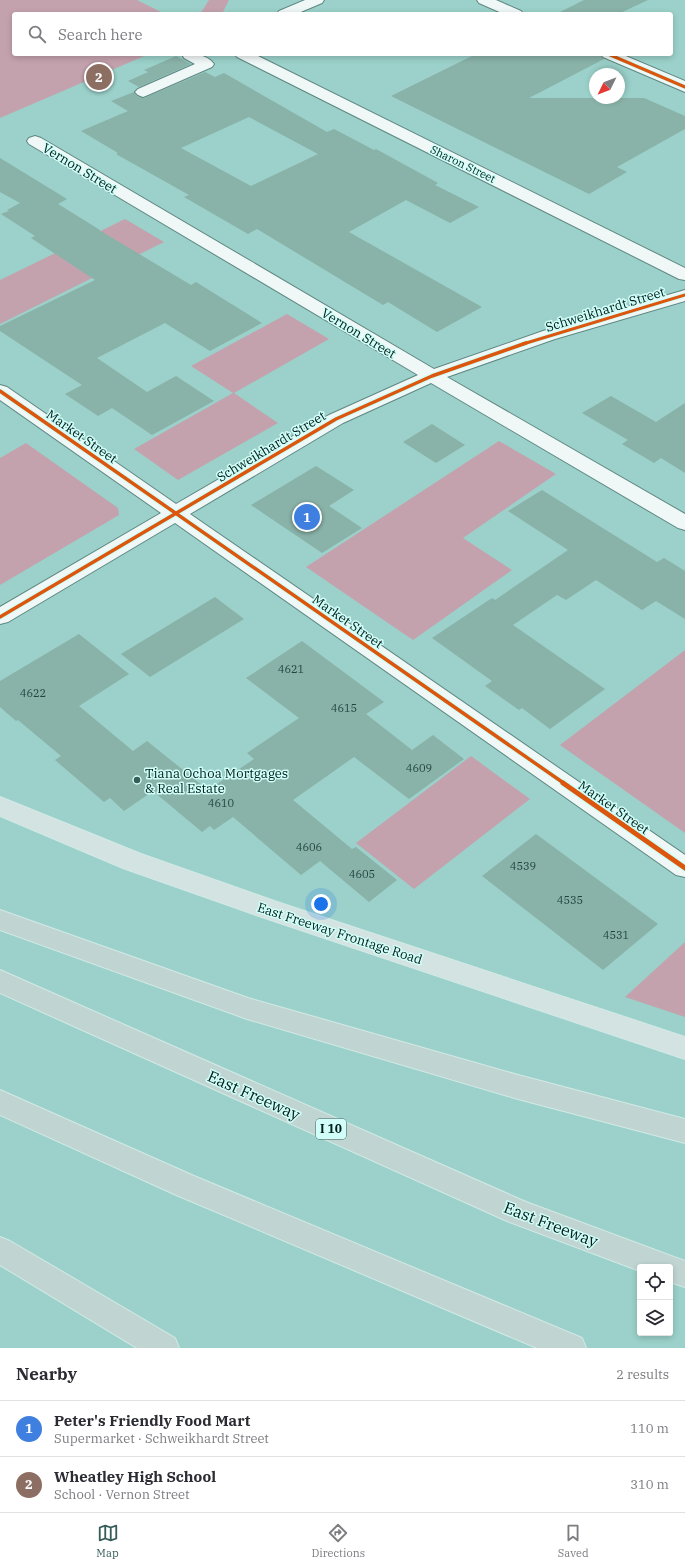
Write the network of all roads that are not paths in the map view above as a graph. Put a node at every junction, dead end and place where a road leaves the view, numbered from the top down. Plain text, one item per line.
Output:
1 (317, 0) edge
2 (484, 0) edge
3 (289, 12) edge
4 (511, 12) edge
5 (191, 56) edge
6 (246, 56) edge
7 (613, 56) edge
8 (685, 88) edge
9 (142, 92) dead end
10 (35, 141) dead end
11 (685, 275) edge
12 (685, 295) edge
13 (432, 376) junction
14 (0, 392) edge
15 (176, 514) junction
16 (685, 523) edge
17 (0, 617) edge
18 (0, 806) edge
19 (685, 868) edge
20 (0, 920) edge
21 (0, 981) edge
22 (685, 1048) edge
23 (0, 1102) edge
24 (685, 1131) edge
25 (0, 1250) edge
26 (657, 1264) edge
27 (673, 1270) edge
28 (685, 1274) edge
29 (164, 1348) edge
30 (571, 1348) edge

1 - 3 street
2 - 4 street
5 - 9 street
6 - 11 street, Sharon Street
7 - 8 street
10 - 13 street, Vernon Street
12 - 13 street, Schweikhardt Street
13 - 15 street, Schweikhardt Street
13 - 16 street, Vernon Street
14 - 15 street, Market Street
15 - 17 street, Schweikhardt Street
15 - 19 street, Market Street
18 - 22 main road, East Freeway Frontage Road
20 - 24 highway
21 - 26 highway, East Freeway / I 10
23 - 30 highway
25 - 29 highway
27 - 28 highway

